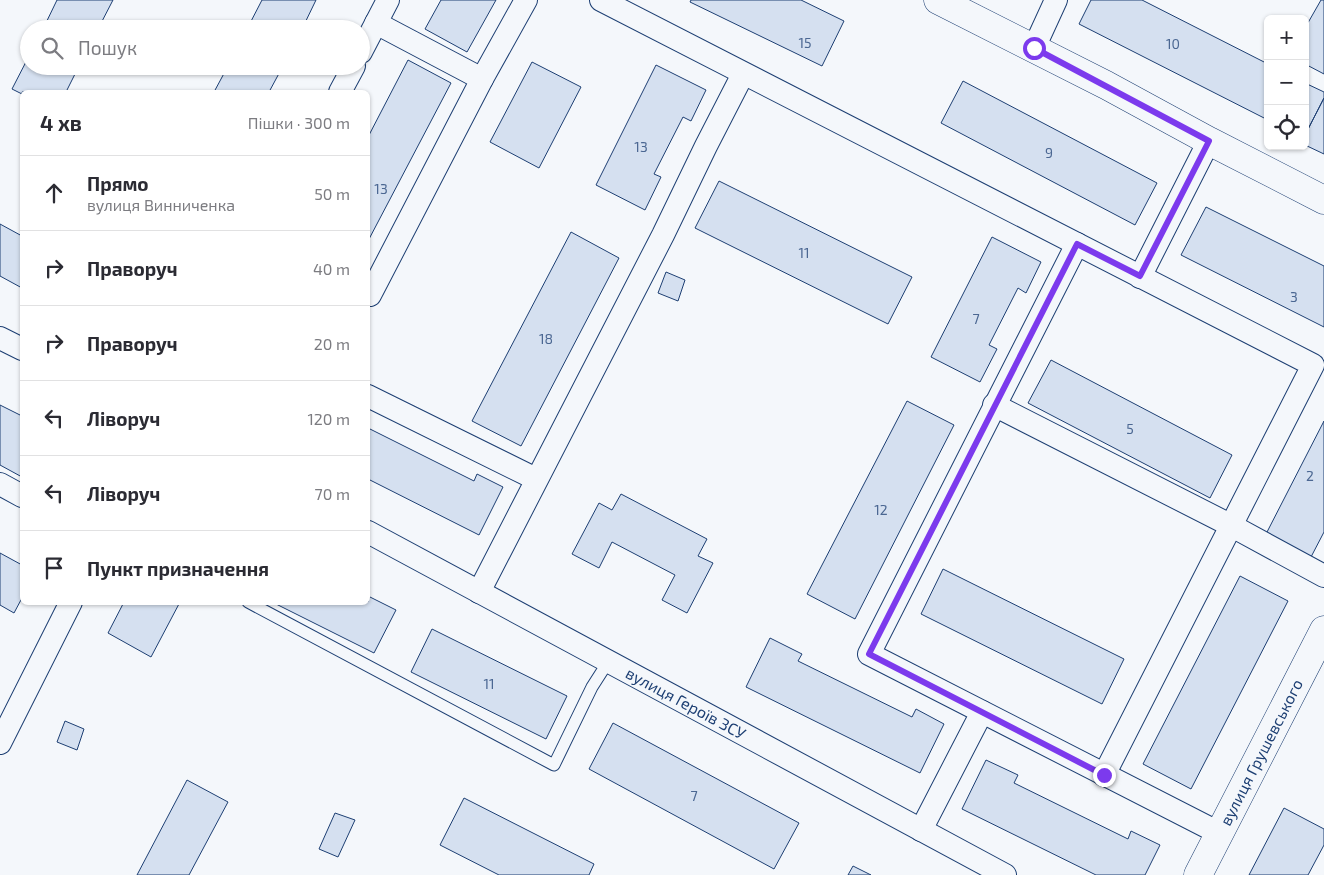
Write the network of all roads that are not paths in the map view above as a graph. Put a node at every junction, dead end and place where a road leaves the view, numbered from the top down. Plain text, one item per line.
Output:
1 (388, 0) edge
2 (526, 0) edge
3 (601, 0) edge
4 (938, 0) edge
5 (1056, 0) edge
6 (376, 23) junction
7 (370, 35) edge
8 (1034, 48) junction
9 (743, 74) junction
10 (349, 75) edge
11 (482, 79) junction
12 (341, 90) edge
13 (1209, 141) junction
14 (1324, 200) edge
15 (1077, 244) junction
16 (1140, 276) junction
17 (370, 292) edge
18 (0, 338) edge
19 (20, 348) edge
20 (370, 397) edge
21 (994, 405) junction
22 (536, 479) junction
23 (0, 484) edge
24 (20, 495) edge
25 (1232, 526) junction
26 (370, 533) edge
27 (1324, 576) edge
28 (478, 592) junction
29 (69, 605) edge
30 (254, 605) edge
31 (1324, 630) edge
32 (608, 662) junction
33 (982, 712) junction
34 (0, 743) edge
35 (1104, 775) junction
36 (921, 830) junction
37 (1219, 833) junction
38 (1005, 875) edge
39 (1198, 875) edge

1 - 6 street
2 - 11 street
3 - 9 street
4 - 8 street
5 - 8 street
6 - 7 street
6 - 11 street
8 - 13 street
9 - 15 street
9 - 22 street
10 - 12 street
11 - 17 street
13 - 14 street
13 - 16 street
15 - 16 street
15 - 21 street
16 - 25 street
18 - 19 street
20 - 22 street
21 - 25 street
21 - 33 street
22 - 28 street
23 - 24 street
25 - 27 street
25 - 35 street
26 - 28 street, вулиця Героїв ЗСУ
28 - 32 street, вулиця Героїв ЗСУ
29 - 34 street
30 - 32 lane
31 - 37 street, вулиця Грушевського
32 - 36 street, вулиця Героїв ЗСУ
33 - 35 street
33 - 36 street
35 - 37 street
36 - 38 street, вулиця Героїв ЗСУ
37 - 39 street, вулиця Грушевського

